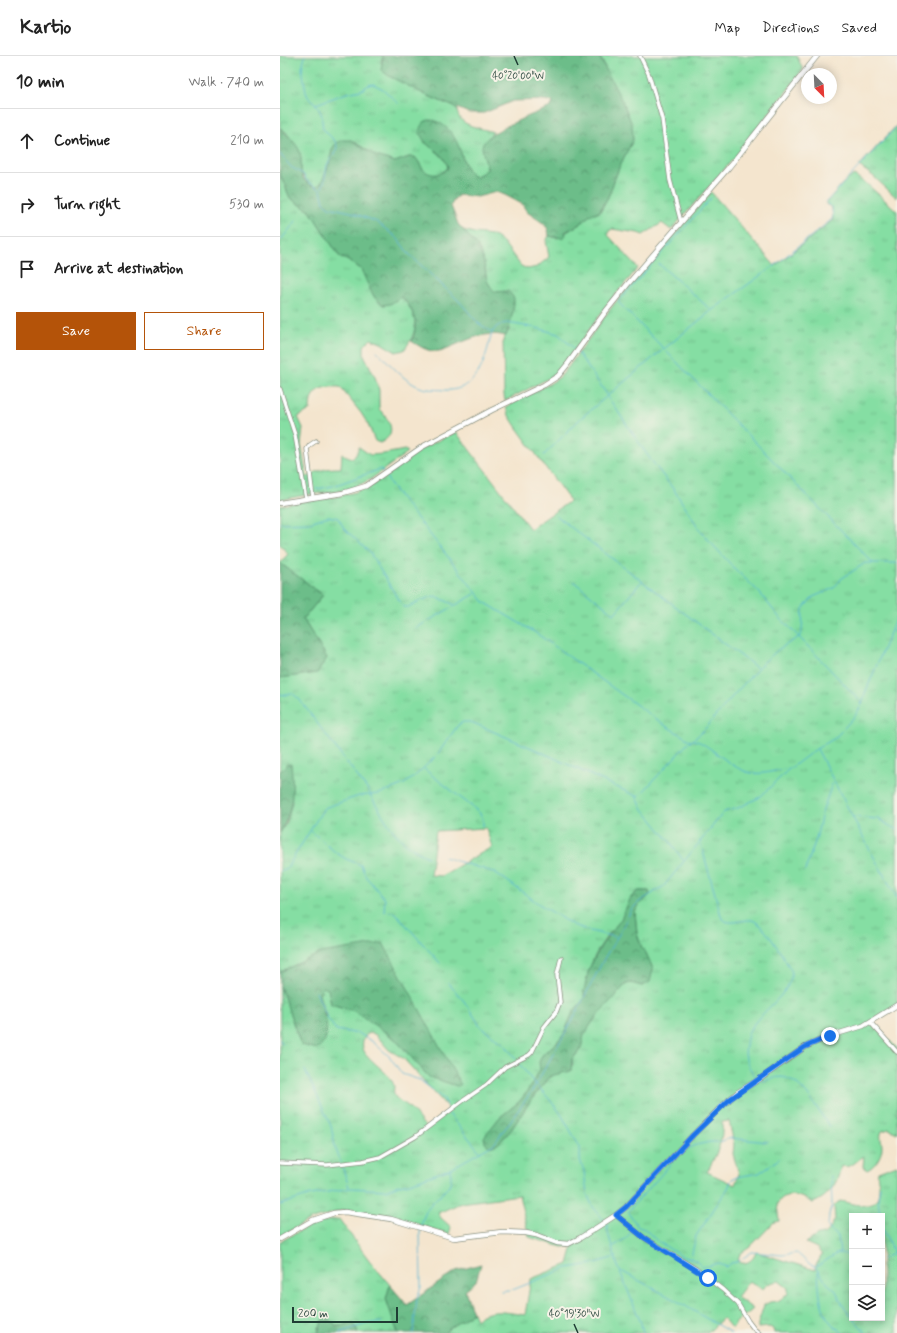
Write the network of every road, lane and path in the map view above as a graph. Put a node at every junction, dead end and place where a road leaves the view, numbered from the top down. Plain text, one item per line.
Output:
1 (640, 56) edge
2 (816, 56) edge
3 (681, 222) junction
4 (280, 389) edge
5 (316, 441) dead end
6 (313, 498) junction
7 (306, 499) junction
8 (280, 503) edge
9 (561, 958) dead end
10 (897, 1005) edge
11 (870, 1022) junction
12 (897, 1052) edge
13 (280, 1163) edge
14 (616, 1215) junction
15 (280, 1239) edge
16 (759, 1333) edge

1 - 3 street
2 - 3 street
3 - 6 street
4 - 7 street
5 - 6 street
6 - 7 street
7 - 8 street
9 - 13 street
10 - 11 street
11 - 12 street
11 - 14 street
14 - 15 street
14 - 16 street

